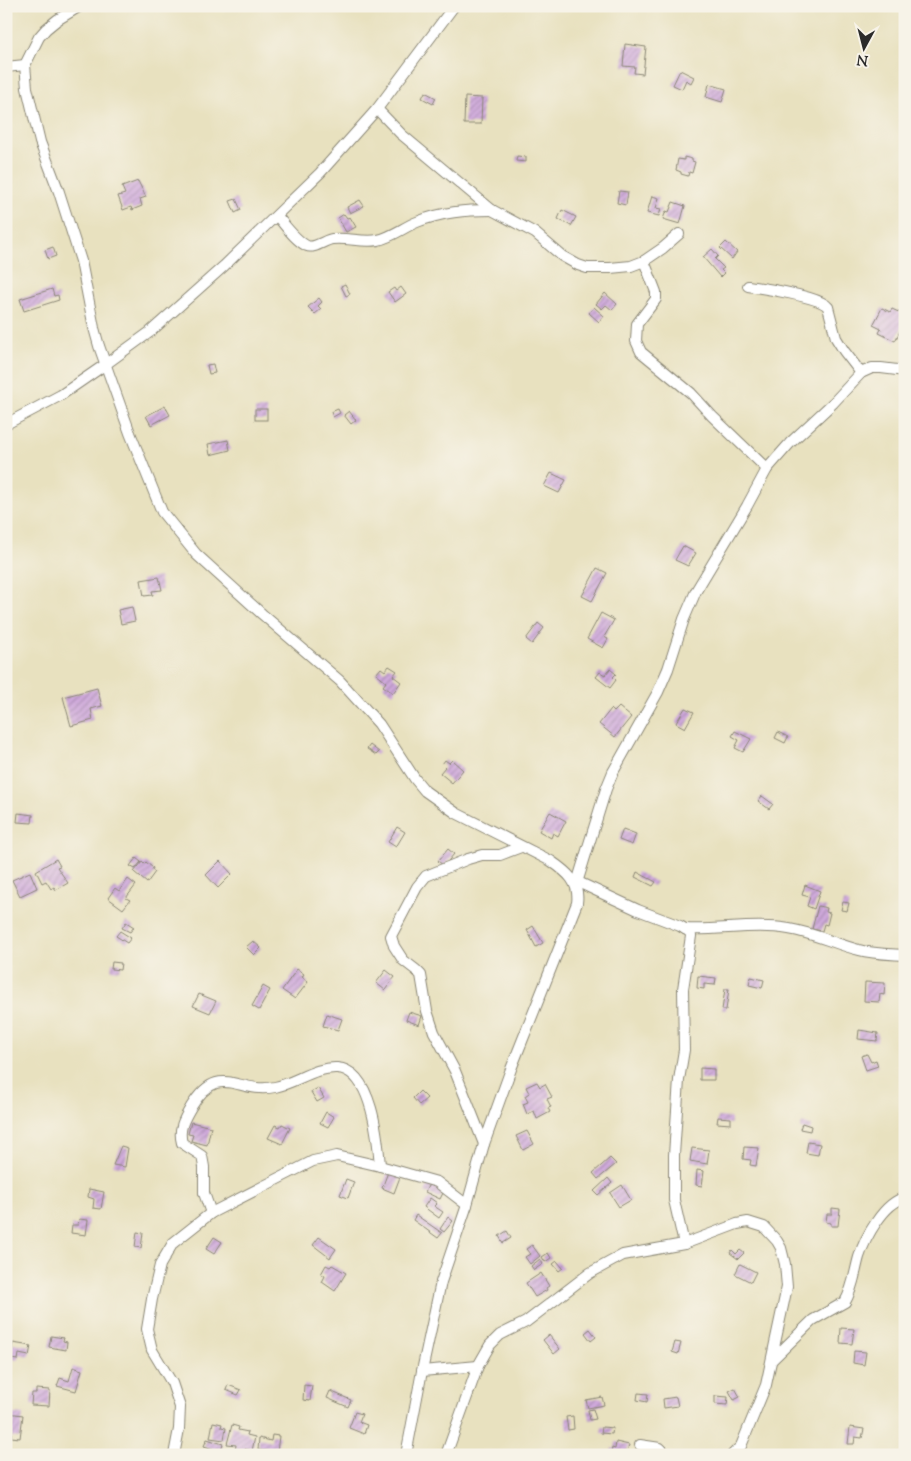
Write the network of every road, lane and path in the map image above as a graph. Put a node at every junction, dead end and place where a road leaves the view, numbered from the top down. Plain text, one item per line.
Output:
1 (80, 6) edge
2 (454, 6) edge
3 (25, 66) junction
4 (6, 67) edge
5 (377, 110) junction
6 (492, 210) junction
7 (277, 216) junction
8 (678, 234) dead end
9 (644, 261) junction
10 (748, 286) dead end
11 (106, 364) junction
12 (905, 371) edge
13 (861, 373) junction
14 (6, 424) edge
15 (768, 469) junction
16 (521, 848) junction
17 (577, 884) junction
18 (685, 929) junction
19 (905, 955) edge
20 (484, 1144) junction
21 (380, 1166) junction
22 (905, 1198) edge
23 (468, 1205) junction
24 (211, 1213) junction
25 (684, 1244) junction
26 (772, 1360) junction
27 (478, 1366) junction
28 (422, 1371) junction
29 (640, 1445) dead end
30 (174, 1455) edge
31 (406, 1455) edge
32 (446, 1455) edge
33 (667, 1455) edge
34 (732, 1455) edge

1 - 3 street
2 - 5 street
3 - 4 street
3 - 11 street
5 - 6 street
5 - 7 street
6 - 7 street
6 - 9 street
7 - 11 street
8 - 9 street
9 - 15 street
10 - 13 street
11 - 14 street
11 - 16 street
12 - 13 street
13 - 15 street
15 - 17 street
16 - 17 street
16 - 20 street
17 - 18 street
17 - 20 street
18 - 19 street
18 - 25 street
20 - 23 street
21 - 23 street
21 - 24 street
21 - 24 street
22 - 26 street
23 - 28 street
24 - 30 street
25 - 26 street
25 - 27 street
26 - 34 street
27 - 28 street
27 - 32 street
28 - 31 street
29 - 33 street

